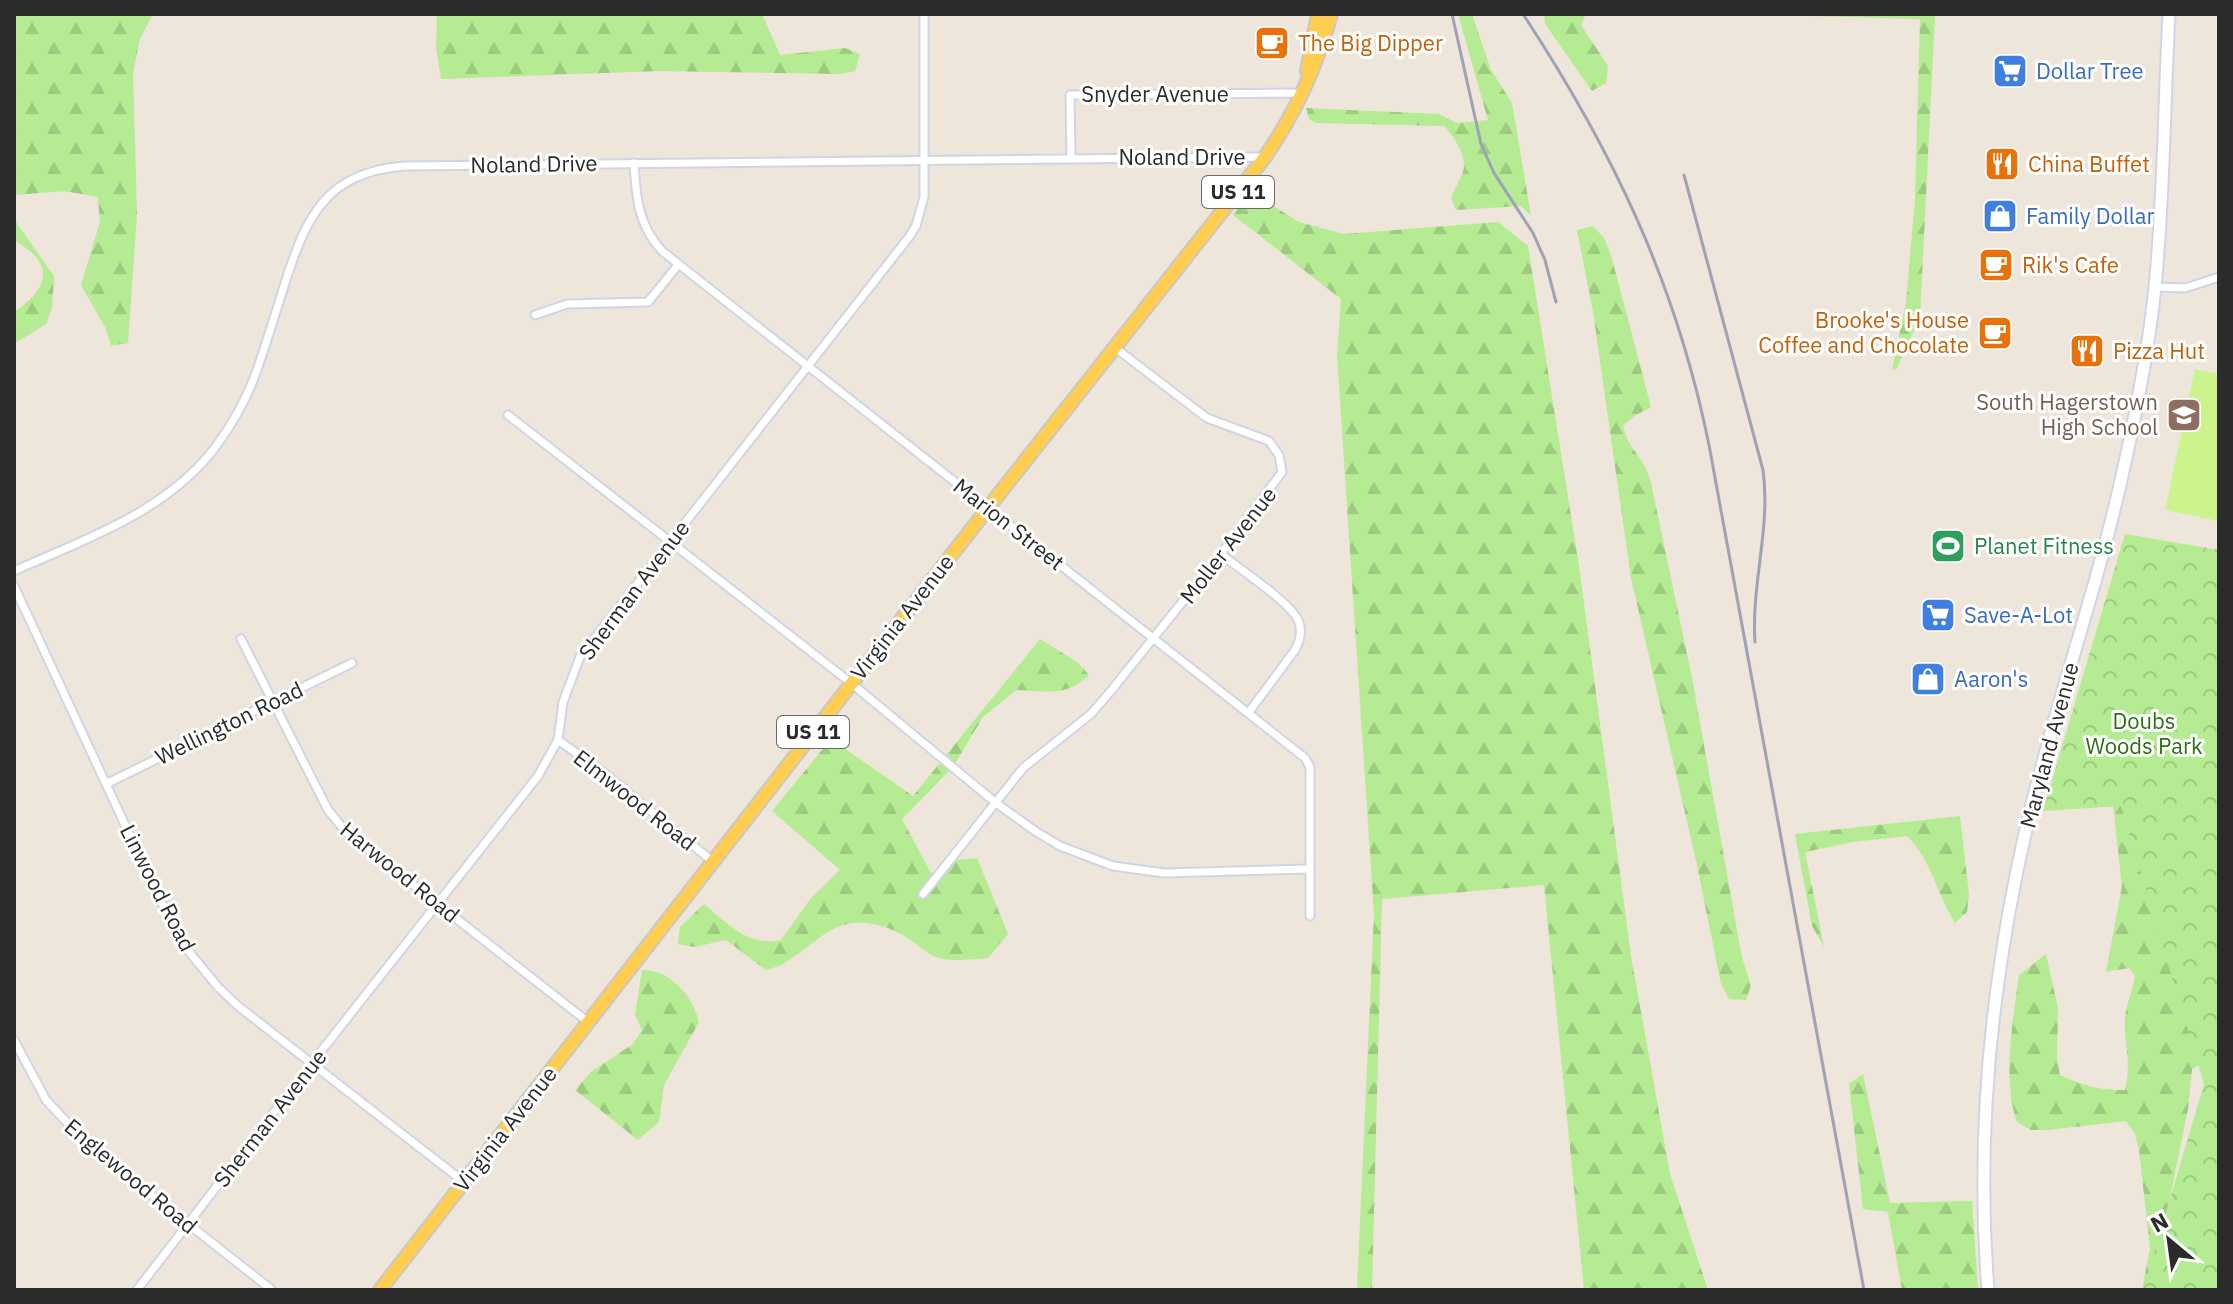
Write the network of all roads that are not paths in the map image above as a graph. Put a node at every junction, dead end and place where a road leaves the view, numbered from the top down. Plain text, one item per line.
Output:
1 (924, 14) edge
2 (1318, 14) edge
3 (1331, 14) edge
4 (2169, 14) edge
5 (1302, 93) junction
6 (1265, 157) junction
7 (1071, 158) junction
8 (925, 160) junction
9 (634, 163) junction
10 (678, 265) junction
11 (2219, 277) edge
12 (2155, 287) junction
13 (535, 315) dead end
14 (1114, 347) junction
15 (808, 367) junction
16 (508, 415) dead end
17 (988, 508) junction
18 (669, 543) junction
19 (1221, 554) junction
20 (14, 571) edge
21 (14, 586) edge
22 (1155, 638) junction
23 (241, 639) dead end
24 (352, 663) dead end
25 (851, 683) junction
26 (273, 702) junction
27 (1249, 712) junction
28 (558, 740) junction
29 (106, 784) junction
30 (996, 803) junction
31 (712, 861) junction
32 (1310, 869) junction
33 (923, 894) dead end
34 (438, 904) junction
35 (1310, 916) dead end
36 (588, 1022) junction
37 (14, 1040) edge
38 (311, 1064) junction
39 (464, 1182) junction
40 (187, 1225) junction
41 (137, 1290) edge
42 (272, 1290) edge
43 (380, 1290) edge
44 (1988, 1290) edge

1 - 8 street, Sherman Avenue
2 - 5 main road, Virginia Avenue / US 11
3 - 5 main road, Virginia Avenue / US 11
4 - 12 main road, Maryland Avenue
5 - 6 main road, Virginia Avenue / US 11
5 - 7 street, Snyder Avenue
6 - 7 street, Noland Drive
6 - 14 main road, Virginia Avenue / US 11
7 - 8 street, Noland Drive
8 - 9 street, Noland Drive
8 - 15 street, Sherman Avenue
9 - 10 street, Marion Street
9 - 20 street, Noland Drive
10 - 13 street
10 - 15 street, Marion Street
11 - 12 street
12 - 44 main road, Maryland Avenue
14 - 17 main road, Virginia Avenue / US 11
14 - 19 street, Moller Avenue
15 - 17 street, Marion Street
15 - 18 street, Sherman Avenue
16 - 18 street
17 - 22 street, Marion Street
17 - 25 main road, Virginia Avenue / US 11
18 - 25 street
18 - 28 street, Sherman Avenue
19 - 22 street, Moller Avenue
19 - 27 street
21 - 29 street, Linwood Road
22 - 27 street, Marion Street
22 - 30 street, Moller Avenue
23 - 26 street, Harwood Road
24 - 26 street, Wellington Road
25 - 30 street
25 - 31 main road, Virginia Avenue / US 11
26 - 29 street, Wellington Road
26 - 34 street, Harwood Road
27 - 32 street, Marion Street
28 - 31 street, Elmwood Road
28 - 34 street, Sherman Avenue
29 - 38 street, Linwood Road
30 - 32 street
30 - 33 street, Moller Avenue
31 - 36 main road, Virginia Avenue / US 11
32 - 35 street, Marion Street
34 - 36 street, Harwood Road
34 - 38 street, Sherman Avenue
36 - 39 main road, Virginia Avenue / US 11
37 - 40 street, Englewood Road
38 - 39 street, Linwood Road
38 - 40 street, Sherman Avenue
39 - 43 main road, Virginia Avenue / US 11
40 - 41 street, Sherman Avenue
40 - 42 street, Englewood Road

